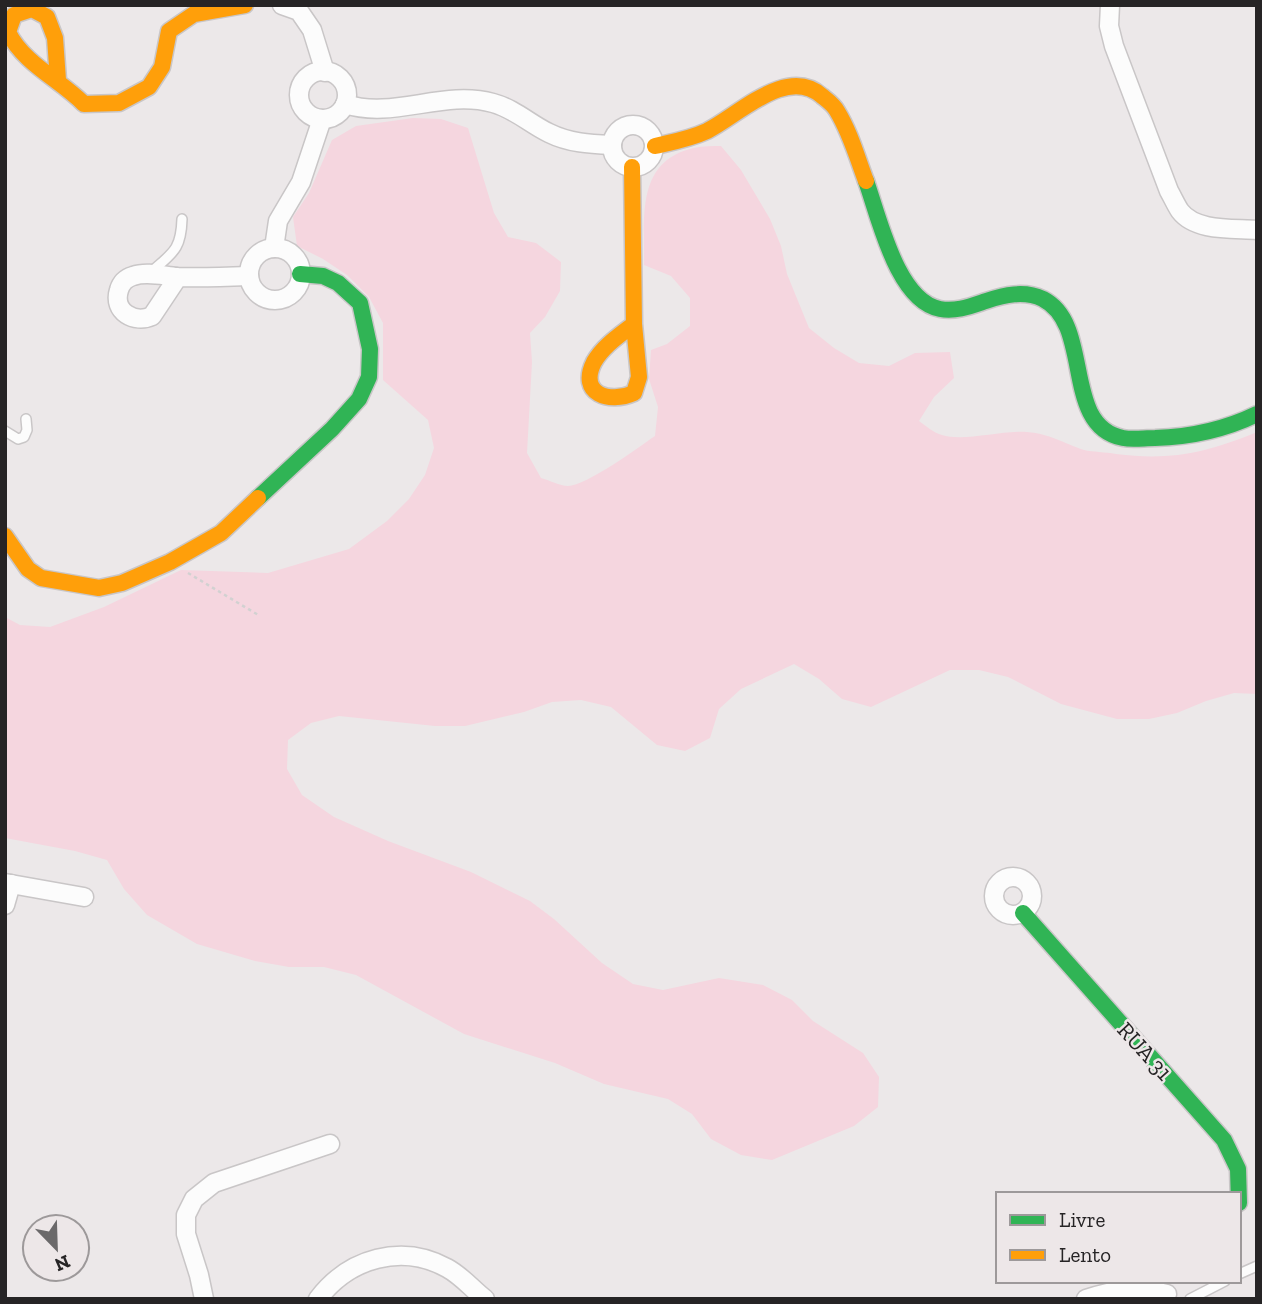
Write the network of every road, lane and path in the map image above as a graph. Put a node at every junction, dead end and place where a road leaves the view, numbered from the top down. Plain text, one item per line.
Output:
1 (245, 5) edge
2 (282, 5) edge
3 (1110, 5) edge
4 (325, 72) junction
5 (58, 80) dead end
6 (345, 104) junction
7 (322, 119) junction
8 (612, 145) junction
9 (655, 146) junction
10 (632, 167) junction
11 (182, 219) dead end
12 (1257, 230) edge
13 (274, 248) junction
14 (149, 274) junction
15 (300, 274) junction
16 (249, 276) junction
17 (178, 277) junction
18 (634, 324) junction
19 (1257, 414) edge
20 (26, 419) dead end
21 (5, 431) edge
22 (5, 536) edge
23 (170, 562) junction
24 (260, 616) dead end
25 (8, 883) edge
26 (84, 897) dead end
27 (5, 905) edge
28 (1023, 913) dead end
29 (330, 1144) dead end
30 (1239, 1192) edge
31 (1257, 1266) edge
32 (1241, 1273) edge
33 (1221, 1283) edge
34 (1170, 1291) edge
35 (204, 1299) edge
36 (318, 1299) edge
37 (485, 1299) edge
38 (1086, 1299) edge
39 (1189, 1299) edge

1 - 5 street
2 - 4 street
3 - 12 street
4 - 6 street
4 - 7 street
6 - 7 street
6 - 8 street
7 - 13 street
8 - 9 street
8 - 10 street
9 - 10 street
9 - 19 street
10 - 18 street
11 - 14 lane
13 - 15 street
13 - 16 street
14 - 17 street
14 - 17 street
15 - 16 street
15 - 23 street
16 - 17 street
18 - 18 street
20 - 21 lane
22 - 23 street
23 - 24 path
25 - 26 street
25 - 27 street
28 - 30 street, RUA 31
29 - 35 street
31 - 32 lane
33 - 39 lane
34 - 38 street
36 - 37 street

